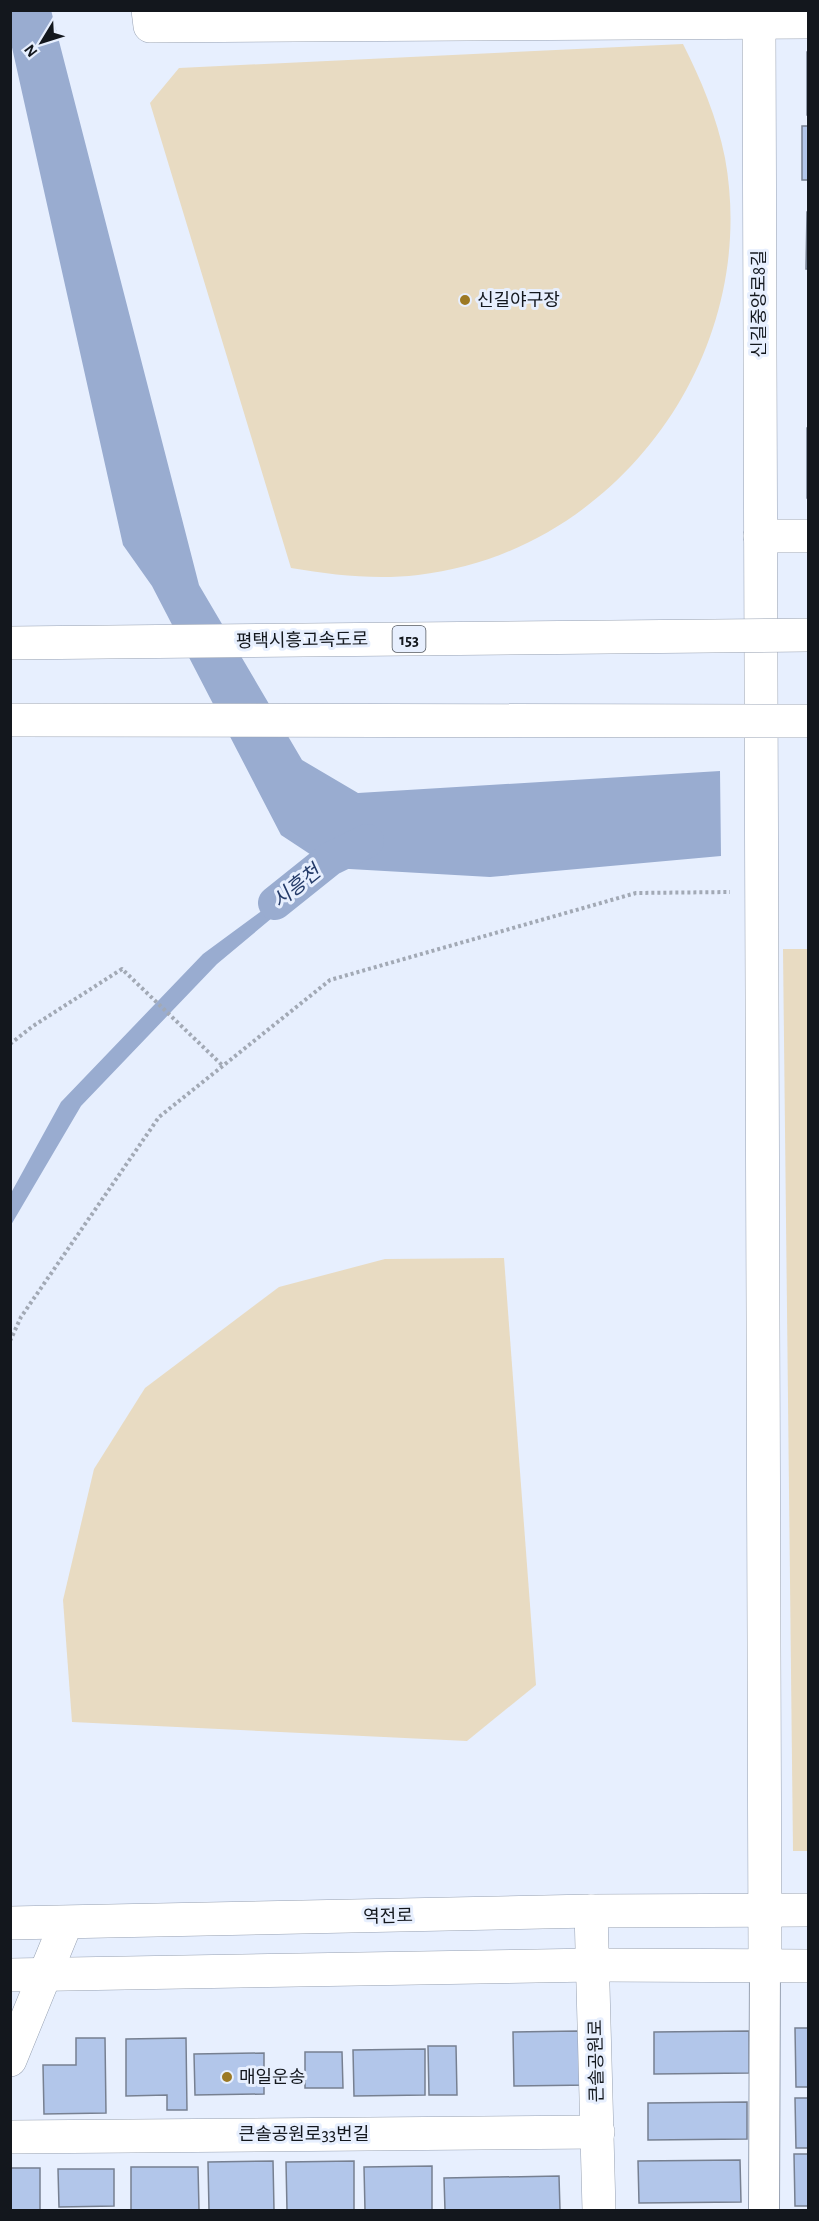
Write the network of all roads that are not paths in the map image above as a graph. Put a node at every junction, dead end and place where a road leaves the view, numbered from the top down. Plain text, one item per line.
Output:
1 (623, 17) edge
2 (149, 18) edge
3 (808, 22) edge
4 (759, 23) junction
5 (760, 536) junction
6 (808, 536) edge
7 (808, 635) edge
8 (10, 643) edge
9 (10, 720) edge
10 (808, 721) edge
11 (808, 1910) edge
12 (591, 1911) junction
13 (765, 1911) junction
14 (10, 1923) edge
15 (66, 1923) junction
16 (594, 1965) junction
17 (765, 1966) junction
18 (808, 1966) edge
19 (46, 1973) junction
20 (10, 1975) edge
21 (10, 2060) edge
22 (598, 2132) junction
23 (10, 2137) edge
24 (600, 2211) edge
25 (764, 2211) edge

1 - 2 main road
1 - 4 main road
3 - 4 main road
4 - 5 main road, 신길중앙로8길
5 - 6 main road
5 - 13 main road, 신길중앙로8길
7 - 8 main road, 평택시흥고속도로 / 153, bridge
9 - 10 main road, bridge
11 - 13 main road, 역전로
12 - 13 main road, 역전로
12 - 15 main road, 역전로
12 - 16 main road, 큰솔공원로
13 - 17 main road
14 - 15 main road, 역전로
15 - 19 main road
16 - 17 main road
16 - 19 main road
16 - 22 main road, 큰솔공원로
17 - 18 main road
17 - 25 street
19 - 20 main road
19 - 21 main road
22 - 23 main road, 큰솔공원로33번길
22 - 24 main road, 큰솔공원로

